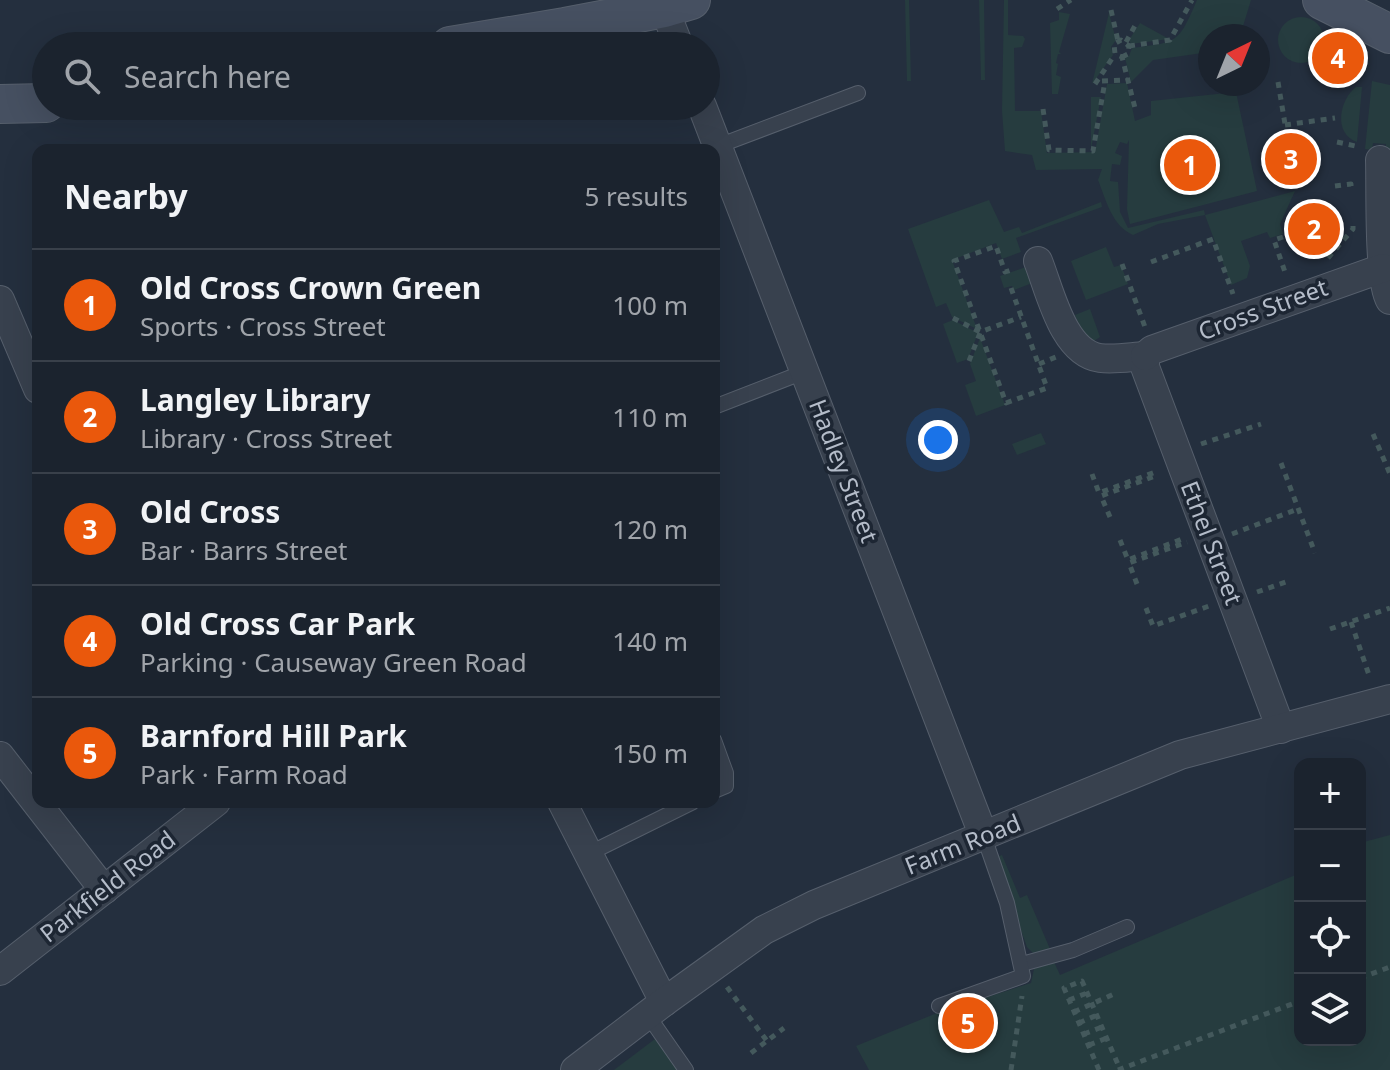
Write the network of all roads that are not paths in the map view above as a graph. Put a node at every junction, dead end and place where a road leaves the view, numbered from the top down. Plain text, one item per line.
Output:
1 (1322, 0) edge
2 (678, 4) edge
3 (526, 32) edge
4 (679, 32) edge
5 (1390, 34) edge
6 (858, 93) dead end
7 (32, 103) edge
8 (0, 104) edge
9 (708, 120) edge
10 (717, 144) edge
11 (720, 145) edge
12 (720, 151) edge
13 (1370, 154) road end
14 (1038, 261) dead end
15 (1383, 268) junction
16 (0, 300) edge
17 (1390, 300) edge
18 (1146, 344) junction
19 (804, 372) junction
20 (32, 375) edge
21 (720, 405) edge
22 (1381, 693) edge
23 (1281, 729) junction
24 (0, 756) edge
25 (720, 756) edge
26 (720, 788) edge
27 (32, 797) edge
28 (40, 808) edge
29 (208, 808) edge
30 (565, 808) edge
31 (681, 808) edge
32 (984, 837) junction
33 (588, 854) junction
34 (104, 890) junction
35 (1127, 927) dead end
36 (1022, 970) junction
37 (0, 971) edge
38 (939, 1006) dead end
39 (655, 1008) junction
40 (575, 1070) edge
41 (686, 1070) edge

1 - 5 main road
2 - 3 main road
2 - 4 street
6 - 11 lane
7 - 8 main road
9 - 10 street, Hadley Street
12 - 19 street, Hadley Street
13 - 15 street
14 - 18 street
15 - 17 street
15 - 18 street, Cross Street
16 - 20 street
18 - 23 street, Ethel Street
19 - 21 lane
19 - 32 street, Hadley Street
22 - 23 street, Farm Road
23 - 32 street, Farm Road
24 - 27 street
25 - 26 lane
28 - 34 street
29 - 34 street, Parkfield Road
30 - 33 street
31 - 33 lane
32 - 36 lane
32 - 39 street, Farm Road
33 - 39 street
34 - 37 street, Parkfield Road
35 - 36 lane
36 - 38 lane
39 - 40 street, Farm Road
39 - 41 lane

